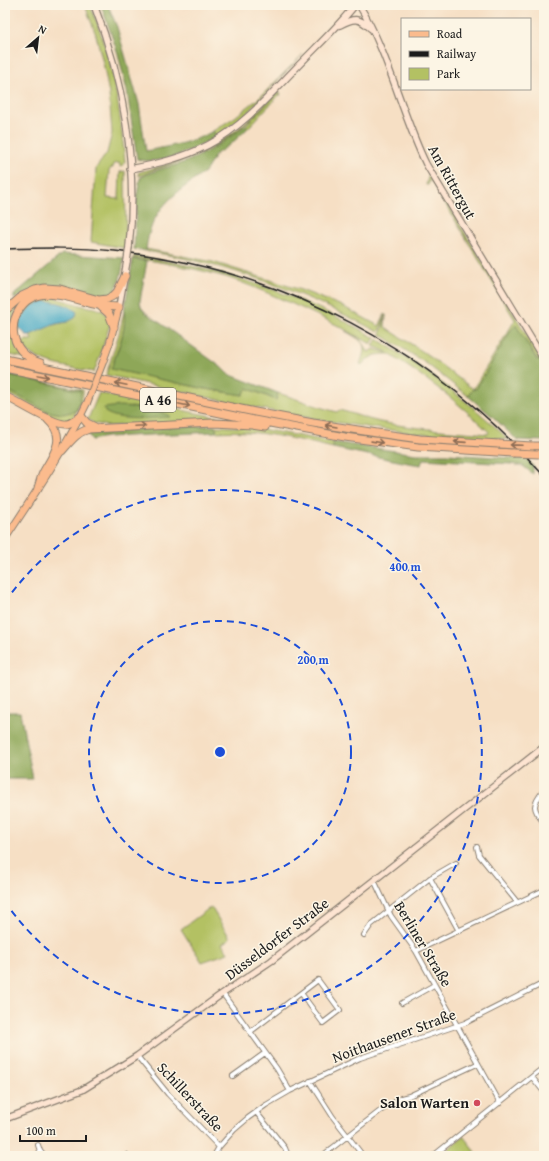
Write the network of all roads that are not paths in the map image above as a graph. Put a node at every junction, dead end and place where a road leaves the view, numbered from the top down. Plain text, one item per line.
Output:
1 (94, 5) edge
2 (355, 5) edge
3 (359, 5) edge
4 (336, 26) junction
5 (372, 30) junction
6 (130, 169) junction
7 (125, 276) junction
8 (99, 302) junction
9 (119, 307) junction
10 (5, 311) edge
11 (114, 327) junction
12 (5, 359) edge
13 (544, 360) edge
14 (5, 368) edge
15 (76, 374) junction
16 (5, 396) edge
17 (38, 413) junction
18 (80, 416) junction
19 (101, 428) junction
20 (311, 431) junction
21 (544, 446) edge
22 (62, 451) junction
23 (541, 454) edge
24 (38, 488) junction
25 (5, 539) edge
26 (544, 747) edge
27 (544, 790) edge
28 (544, 823) edge
29 (477, 847) dead end
30 (456, 863) dead end
31 (430, 878) junction
32 (374, 880) junction
33 (544, 890) edge
34 (517, 902) junction
35 (389, 911) junction
36 (459, 931) junction
37 (364, 935) dead end
38 (416, 951) junction
39 (544, 983) edge
40 (434, 984) junction
41 (301, 993) junction
42 (223, 994) junction
43 (402, 1003) dead end
44 (457, 1026) junction
45 (250, 1032) junction
46 (265, 1052) junction
47 (137, 1056) junction
48 (477, 1064) junction
49 (544, 1067) edge
50 (233, 1076) dead end
51 (532, 1077) junction
52 (310, 1081) junction
53 (290, 1091) junction
54 (544, 1092) edge
55 (500, 1103) junction
56 (256, 1112) junction
57 (5, 1119) edge
58 (348, 1137) junction
59 (38, 1145) dead end
60 (219, 1147) junction
61 (360, 1152) dead end
62 (438, 1152) junction
63 (44, 1156) edge
64 (214, 1156) edge
65 (289, 1156) edge
66 (322, 1156) edge
67 (433, 1156) edge
68 (441, 1156) edge

1 - 6 street
2 - 4 street
3 - 5 street, Am Rittergut
4 - 5 street
4 - 6 street
5 - 13 street, Am Rittergut
6 - 7 street, bridge
7 - 8 highway
7 - 9 street
8 - 9 highway
8 - 10 highway
8 - 11 highway
8 - 15 highway
9 - 11 main road
11 - 18 main road, bridge
12 - 15 highway, A 46
14 -> 20 highway, A 46
21 -> 15 highway, A 46, bridge
16 - 17 highway
17 - 18 highway
17 - 24 highway
18 - 19 highway
18 - 22 main road
19 -> 20 highway
19 - 22 highway
20 -> 23 highway, A 46, bridge
22 - 24 main road
24 - 25 main road
26 - 32 street, Düsseldorfer Straße
27 - 28 street
29 - 34 street
30 - 31 street
31 - 35 street
31 - 36 street
32 - 35 street, Berliner Straße
32 - 42 street, Düsseldorfer Straße
33 - 34 street
34 - 36 street
35 - 37 street
35 - 38 street, Berliner Straße
36 - 38 street
38 - 40 street, Berliner Straße
39 - 44 street, Noithausener Straße
40 - 43 street
40 - 44 street, Berliner Straße
41 - 41 street
41 - 45 street
42 - 45 street
42 - 47 street, Düsseldorfer Straße
44 - 48 street, Berliner Straße
44 - 52 street, Noithausener Straße
45 - 46 street
46 - 50 street
46 - 53 street
47 - 57 street, Düsseldorfer Straße
47 - 60 street, Schillerstraße
48 - 55 street, Berliner Straße
48 - 58 street
49 - 51 street
51 - 54 street
51 - 55 street
52 - 53 street, Noithausener Straße
52 - 58 street
53 - 56 street, Noithausener Straße
55 - 62 street
56 - 60 street, Noithausener Straße
56 - 65 street
58 - 61 street
58 - 66 street
59 - 63 street
60 - 64 street, Schillerstraße
62 - 67 street
62 - 68 street

